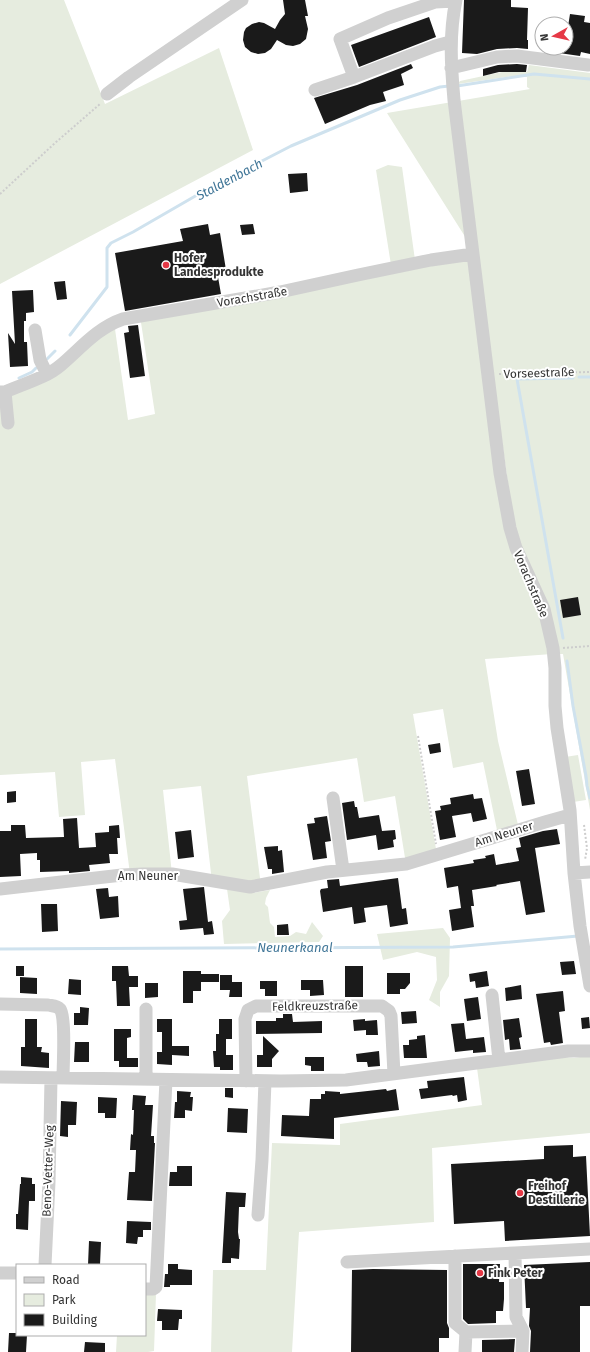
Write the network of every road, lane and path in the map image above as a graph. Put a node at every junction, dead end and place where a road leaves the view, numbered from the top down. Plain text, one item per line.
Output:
1 (242, 0) edge
2 (456, 1) edge
3 (450, 42) junction
4 (588, 65) dead end
5 (451, 68) junction
6 (354, 77) junction
7 (315, 90) dead end
8 (106, 94) joint
9 (0, 194) edge
10 (473, 254) junction
11 (35, 330) dead end
12 (590, 372) edge
13 (47, 374) junction
14 (488, 375) junction
15 (3, 392) edge
16 (8, 423) dead end
17 (590, 646) edge
18 (553, 648) junction
19 (418, 736) dead end
20 (333, 798) dead end
21 (570, 815) junction
22 (437, 855) junction
23 (343, 870) junction
24 (590, 872) edge
25 (574, 873) junction
26 (0, 889) edge
27 (590, 986) edge
28 (492, 995) dead end
29 (0, 1004) edge
30 (146, 1009) dead end
31 (590, 1050) edge
32 (499, 1060) junction
33 (394, 1074) junction
34 (0, 1077) edge
35 (57, 1078) junction
36 (146, 1079) junction
37 (166, 1080) junction
38 (246, 1080) junction
39 (265, 1081) junction
40 (258, 1215) dead end
41 (590, 1249) edge
42 (515, 1253) junction
43 (455, 1256) junction
44 (347, 1262) dead end
45 (45, 1264) edge
46 (0, 1273) edge
47 (16, 1273) edge
48 (146, 1289) edge
49 (523, 1331) junction
50 (466, 1332) junction
51 (465, 1352) edge
52 (522, 1352) edge

1 - 8 street
2 - 3 street, Vorachstraße
2 - 6 street, Vorachstraße
3 - 5 street, Vorachstraße
3 - 6 street
4 - 5 street
5 - 10 street, Vorachstraße
6 - 7 street
8 - 9 path
10 - 13 street, Vorachstraße
10 - 14 street, Vorachstraße
11 - 13 street
12 - 14 path, Vorseestraße
13 - 15 street, Vorachstraße
14 - 18 street, Vorachstraße
15 - 16 street
17 - 18 path
18 - 21 street, Vorachstraße
19 - 22 path
20 - 23 street
21 - 22 street, Am Neuner
21 - 25 street, Vorachstraße
22 - 23 street, Am Neuner
23 - 26 street, Am Neuner
24 - 25 street
25 - 27 street, Vorachstraße
28 - 32 street
29 - 35 street
30 - 36 street
31 - 32 street
32 - 33 street
33 - 38 street, Feldkreuzstraße
33 - 39 street
34 - 35 street
35 - 36 street
35 - 45 street, Beno-Vetter-Weg
36 - 37 street
37 - 38 street
37 - 48 street
38 - 39 street
39 - 40 street
41 - 42 street
42 - 43 street
42 - 49 street
43 - 44 street
43 - 50 street
46 - 47 street
49 - 50 street
49 - 52 street
50 - 51 street

